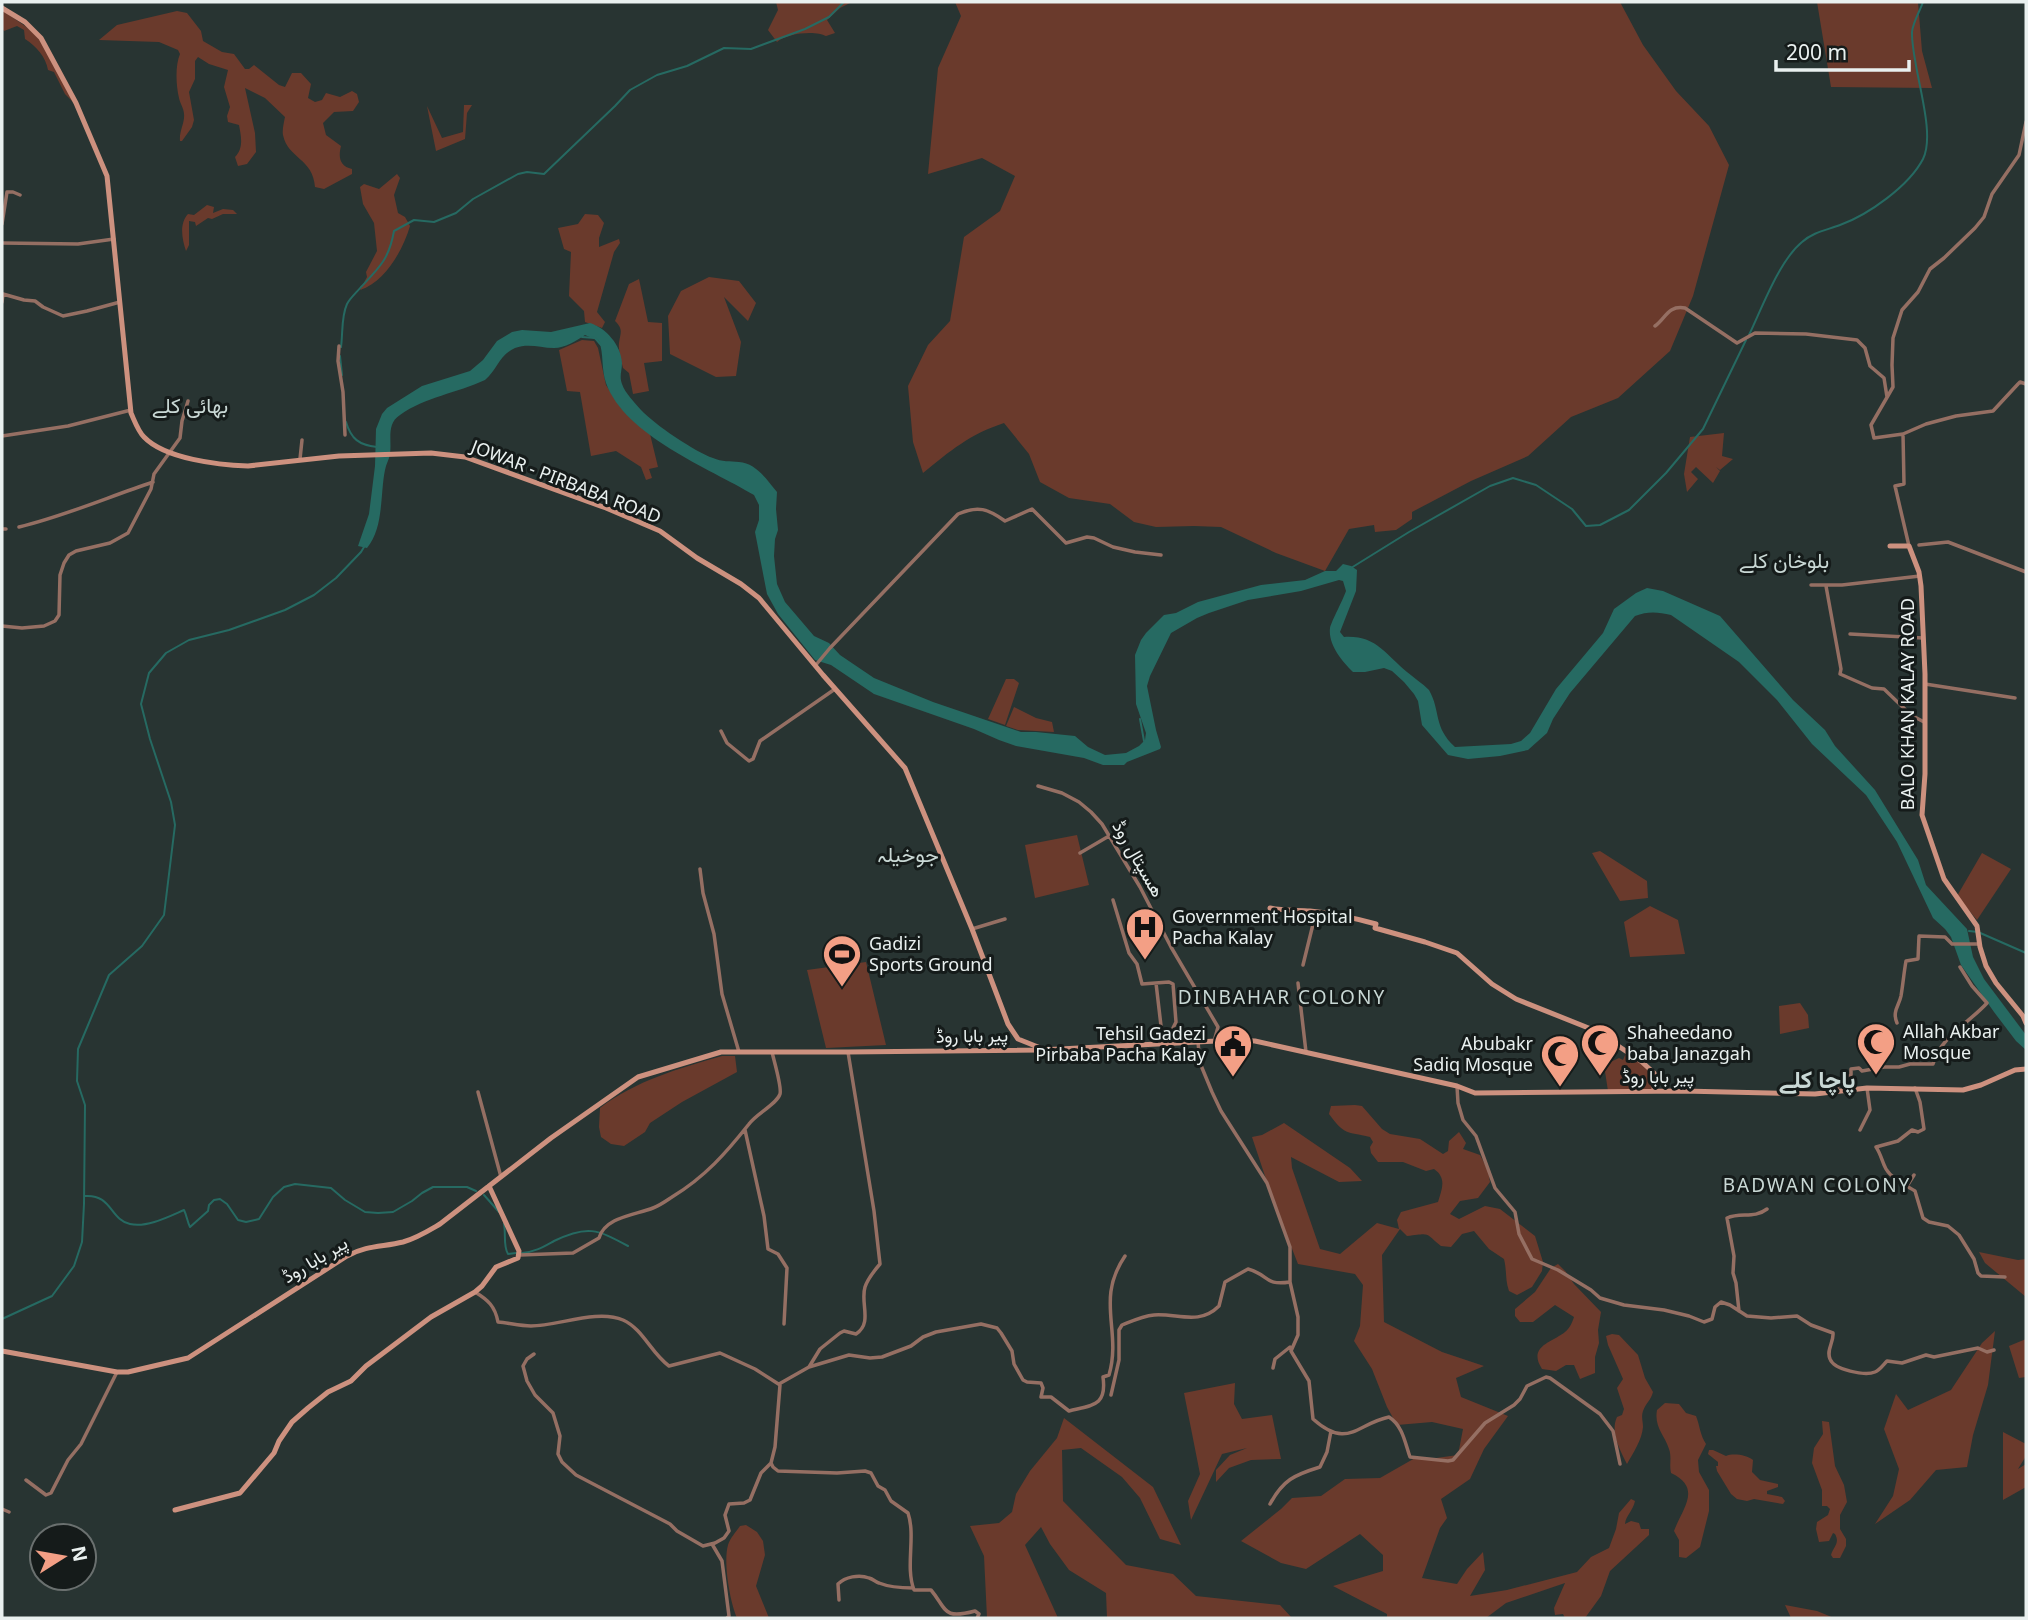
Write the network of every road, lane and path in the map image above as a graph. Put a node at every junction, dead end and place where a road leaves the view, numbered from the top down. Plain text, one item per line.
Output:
1 (2, 8) edge
2 (2026, 122) edge
3 (20, 195) dead end
4 (2, 224) edge
5 (114, 239) junction
6 (2, 243) edge
7 (2, 294) edge
8 (2, 302) edge
9 (120, 302) junction
10 (1655, 326) dead end
11 (339, 346) dead end
12 (2026, 384) edge
13 (1888, 399) junction
14 (188, 401) dead end
15 (131, 410) junction
16 (1903, 434) junction
17 (345, 435) dead end
18 (2, 436) edge
19 (302, 440) dead end
20 (171, 453) junction
21 (300, 461) junction
22 (153, 482) junction
23 (19, 527) dead end
24 (1919, 545) dead end
25 (1890, 546) dead end
26 (1909, 546) junction
27 (1161, 555) dead end
28 (2026, 572) edge
29 (1920, 576) junction
30 (1811, 585) dead end
31 (1826, 586) junction
32 (2, 626) edge
33 (1850, 634) dead end
34 (1923, 638) junction
35 (816, 666) junction
36 (1925, 684) junction
37 (835, 689) junction
38 (2015, 698) dead end
39 (1924, 722) junction
40 (721, 731) dead end
41 (1038, 786) dead end
42 (1109, 836) junction
43 (1080, 853) dead end
44 (700, 870) dead end
45 (1113, 900) dead end
46 (1270, 908) dead end
47 (1316, 912) junction
48 (1005, 919) dead end
49 (972, 929) junction
50 (1979, 944) junction
51 (1303, 965) dead end
52 (1960, 968) dead end
53 (1156, 983) junction
54 (1298, 983) dead end
55 (1161, 1023) junction
56 (1897, 1023) dead end
57 (2026, 1023) edge
58 (1173, 1028) junction
59 (1013, 1033) junction
60 (1226, 1040) junction
61 (1198, 1042) junction
62 (1174, 1043) junction
63 (1163, 1044) junction
64 (1008, 1050) junction
65 (1046, 1050) junction
66 (738, 1052) junction
67 (772, 1052) junction
68 (848, 1052) junction
69 (1306, 1052) junction
70 (2025, 1068) edge
71 (1457, 1086) junction
72 (1867, 1088) junction
73 (1915, 1088) junction
74 (1654, 1091) junction
75 (478, 1092) dead end
76 (1838, 1092) junction
77 (745, 1130) junction
78 (1860, 1130) dead end
79 (1914, 1175) dead end
80 (501, 1177) junction
81 (489, 1186) junction
82 (1907, 1186) junction
83 (1767, 1209) dead end
84 (519, 1255) junction
85 (1125, 1256) dead end
86 (2005, 1277) dead end
87 (1290, 1282) junction
88 (475, 1292) junction
89 (1739, 1311) junction
90 (784, 1324) dead end
91 (1292, 1346) junction
92 (1994, 1350) dead end
93 (2, 1351) edge
94 (534, 1354) dead end
95 (808, 1367) junction
96 (1273, 1368) dead end
97 (117, 1372) junction
98 (779, 1384) junction
99 (1111, 1395) dead end
100 (1331, 1432) junction
101 (771, 1463) junction
102 (1620, 1464) dead end
103 (26, 1480) dead end
104 (1270, 1504) dead end
105 (2, 1509) edge
106 (175, 1510) dead end
107 (9, 1512) dead end
108 (712, 1544) junction
109 (913, 1588) junction
110 (839, 1600) dead end
111 (727, 1618) edge
112 (977, 1618) edge

1 - 5 main road, JOWAR - PIRBABA ROAD
2 - 13 street
3 - 4 street
5 - 6 street
5 - 9 main road, JOWAR - PIRBABA ROAD
7 - 8 street
7 - 9 street
9 - 15 main road, JOWAR - PIRBABA ROAD
10 - 13 street
11 - 17 street
12 - 16 street
13 - 16 street
14 - 20 street
15 - 18 street
15 - 20 main road, JOWAR - PIRBABA ROAD
16 - 26 street
19 - 21 street
20 - 21 main road, JOWAR - PIRBABA ROAD
20 - 22 street
21 - 35 main road, JOWAR - PIRBABA ROAD
22 - 23 street
22 - 32 street
24 - 28 street
25 - 26 main road
26 - 29 main road, BALO KHAN KALAY ROAD
27 - 35 street
29 - 31 street
29 - 34 main road, BALO KHAN KALAY ROAD
30 - 31 street
31 - 39 street
33 - 34 street
34 - 36 main road, BALO KHAN KALAY ROAD
35 - 37 main road, JOWAR - PIRBABA ROAD
36 - 38 street
36 - 39 main road, BALO KHAN KALAY ROAD
37 - 40 street
37 - 49 main road, JOWAR - PIRBABA ROAD
39 - 50 main road, BALO KHAN KALAY ROAD
41 - 42 street, ھسپتال روڈ
42 - 43 street
42 - 60 street, ھسپتال روڈ
44 - 66 street
45 - 53 street
46 - 47 main road
47 - 51 street
47 - 74 main road
48 - 49 street
49 - 59 main road, JOWAR - PIRBABA ROAD
50 - 56 street
50 - 57 main road, BALO KHAN KALAY ROAD
52 - 76 street
53 - 55 street
53 - 58 street
54 - 69 street
55 - 58 street
55 - 63 street
58 - 62 street
59 - 64 main road
59 - 65 main road
60 - 61 main road, پیر بابا روڈ
60 - 69 main road, پیر بابا روڈ
61 - 62 main road, پیر بابا روڈ
61 - 87 street
62 - 63 main road, پیر بابا روڈ
63 - 65 main road, پیر بابا روڈ
64 - 65 main road, پیر بابا روڈ
64 - 68 main road, پیر بابا روڈ
66 - 67 main road, پیر بابا روڈ
66 - 80 main road, پیر بابا روڈ
67 - 68 main road, پیر بابا روڈ
67 - 77 street
68 - 95 street
69 - 71 main road, پیر بابا روڈ
70 - 73 main road, پیر بابا روڈ
71 - 74 main road, پیر بابا روڈ
71 - 89 street
72 - 73 main road, پیر بابا روڈ
72 - 76 main road, پیر بابا روڈ
72 - 78 street
73 - 82 street
74 - 76 main road, پیر بابا روڈ
75 - 80 street
77 - 84 street
77 - 90 street
79 - 82 street
80 - 81 main road, پیر بابا روڈ
81 - 84 main road
81 - 97 main road, پیر بابا روڈ
82 - 86 street
83 - 89 street
84 - 88 main road
85 - 95 street
87 - 91 street
87 - 99 street
88 - 98 street
88 - 106 main road
89 - 92 street
91 - 96 street
91 - 100 street
93 - 97 main road, پیر بابا روڈ
94 - 108 street
95 - 98 street
97 - 103 street
98 - 101 street
100 - 102 street
100 - 104 street
101 - 108 street
101 - 109 street
105 - 107 street
108 - 111 street
109 - 110 street
109 - 112 street

